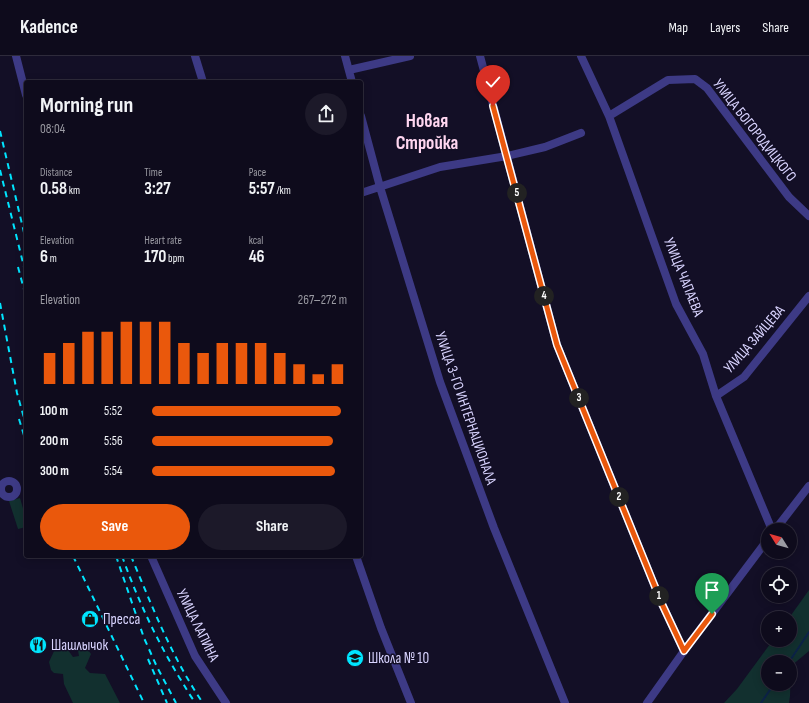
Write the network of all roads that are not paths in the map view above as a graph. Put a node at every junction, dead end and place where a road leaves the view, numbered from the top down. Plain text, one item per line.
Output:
1 (16, 56) edge
2 (195, 56) edge
3 (345, 56) edge
4 (410, 56) edge
5 (480, 56) edge
6 (581, 56) edge
7 (349, 70) junction
8 (201, 80) edge
9 (352, 80) edge
10 (24, 88) edge
11 (609, 116) junction
12 (363, 123) edge
13 (581, 133) dead end
14 (507, 156) junction
15 (380, 187) junction
16 (363, 192) edge
17 (809, 216) edge
18 (809, 296) edge
19 (716, 396) junction
20 (809, 486) edge
21 (771, 523) edge
22 (780, 523) edge
23 (761, 548) edge
24 (152, 558) edge
25 (357, 558) edge
26 (684, 651) junction
27 (225, 703) edge
28 (411, 703) edge
29 (565, 703) edge
30 (647, 703) edge

1 - 10 street
2 - 8 street
3 - 7 street
4 - 7 street
5 - 14 street
6 - 11 street, УЛИЦА ЧАПАЕВА
7 - 9 street
11 - 17 street, УЛИЦА БОГОРОДИЦКОГО
11 - 19 street, УЛИЦА ЧАПАЕВА
12 - 15 street, УЛИЦА 3-ГО ИНТЕРНАЦИОНАЛА
13 - 14 street
14 - 15 street
14 - 26 street
15 - 16 street
15 - 29 street, УЛИЦА 3-ГО ИНТЕРНАЦИОНАЛА
18 - 19 street, УЛИЦА ЗАЙЦЕВА
19 - 21 street, УЛИЦА ЧАПАЕВА
20 - 22 street
23 - 26 street
24 - 27 street, УЛИЦА ЛАПИНА
25 - 28 street
26 - 30 street

